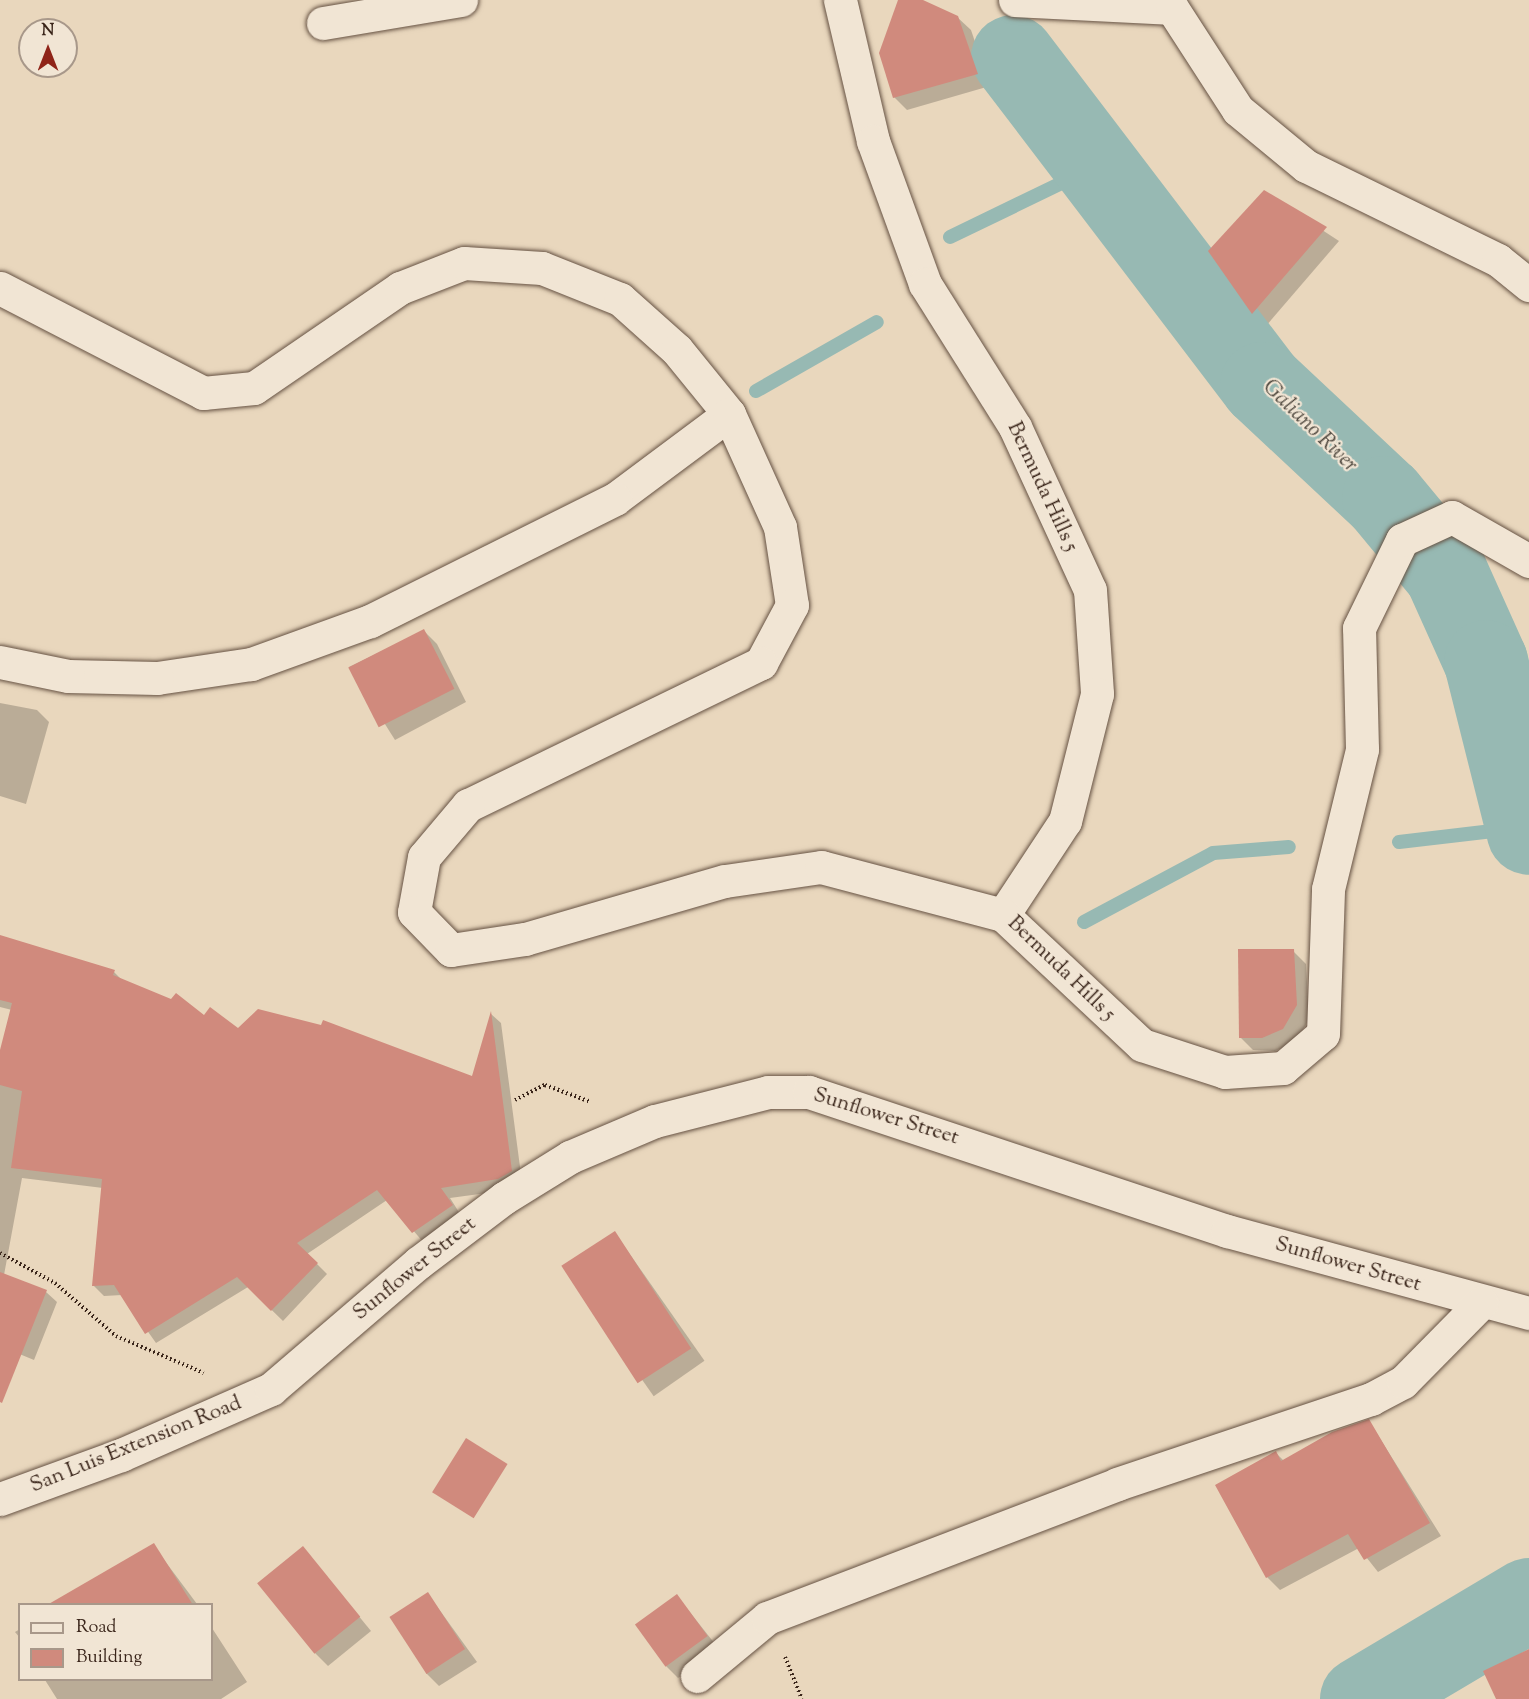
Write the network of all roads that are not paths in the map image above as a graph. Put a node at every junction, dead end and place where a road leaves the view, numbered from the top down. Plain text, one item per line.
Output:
1 (461, 0) edge
2 (840, 0) edge
3 (1015, 0) edge
4 (1175, 4) edge
5 (323, 22) dead end
6 (1529, 285) edge
7 (0, 288) edge
8 (729, 414) junction
9 (1529, 561) edge
10 (0, 662) edge
11 (1003, 915) junction
12 (1482, 1302) junction
13 (1529, 1313) edge
14 (272, 1389) joint
15 (0, 1499) edge
16 (697, 1676) dead end

1 - 5 street
2 - 11 street, Bermuda Hills 5
3 - 4 street
4 - 6 street
7 - 8 street
8 - 10 street
8 - 11 street
9 - 11 street, Bermuda Hills 5
12 - 13 street, Sunflower Street
12 - 14 street, Sunflower Street
12 - 16 street
14 - 15 street, San Luis Extension Road

